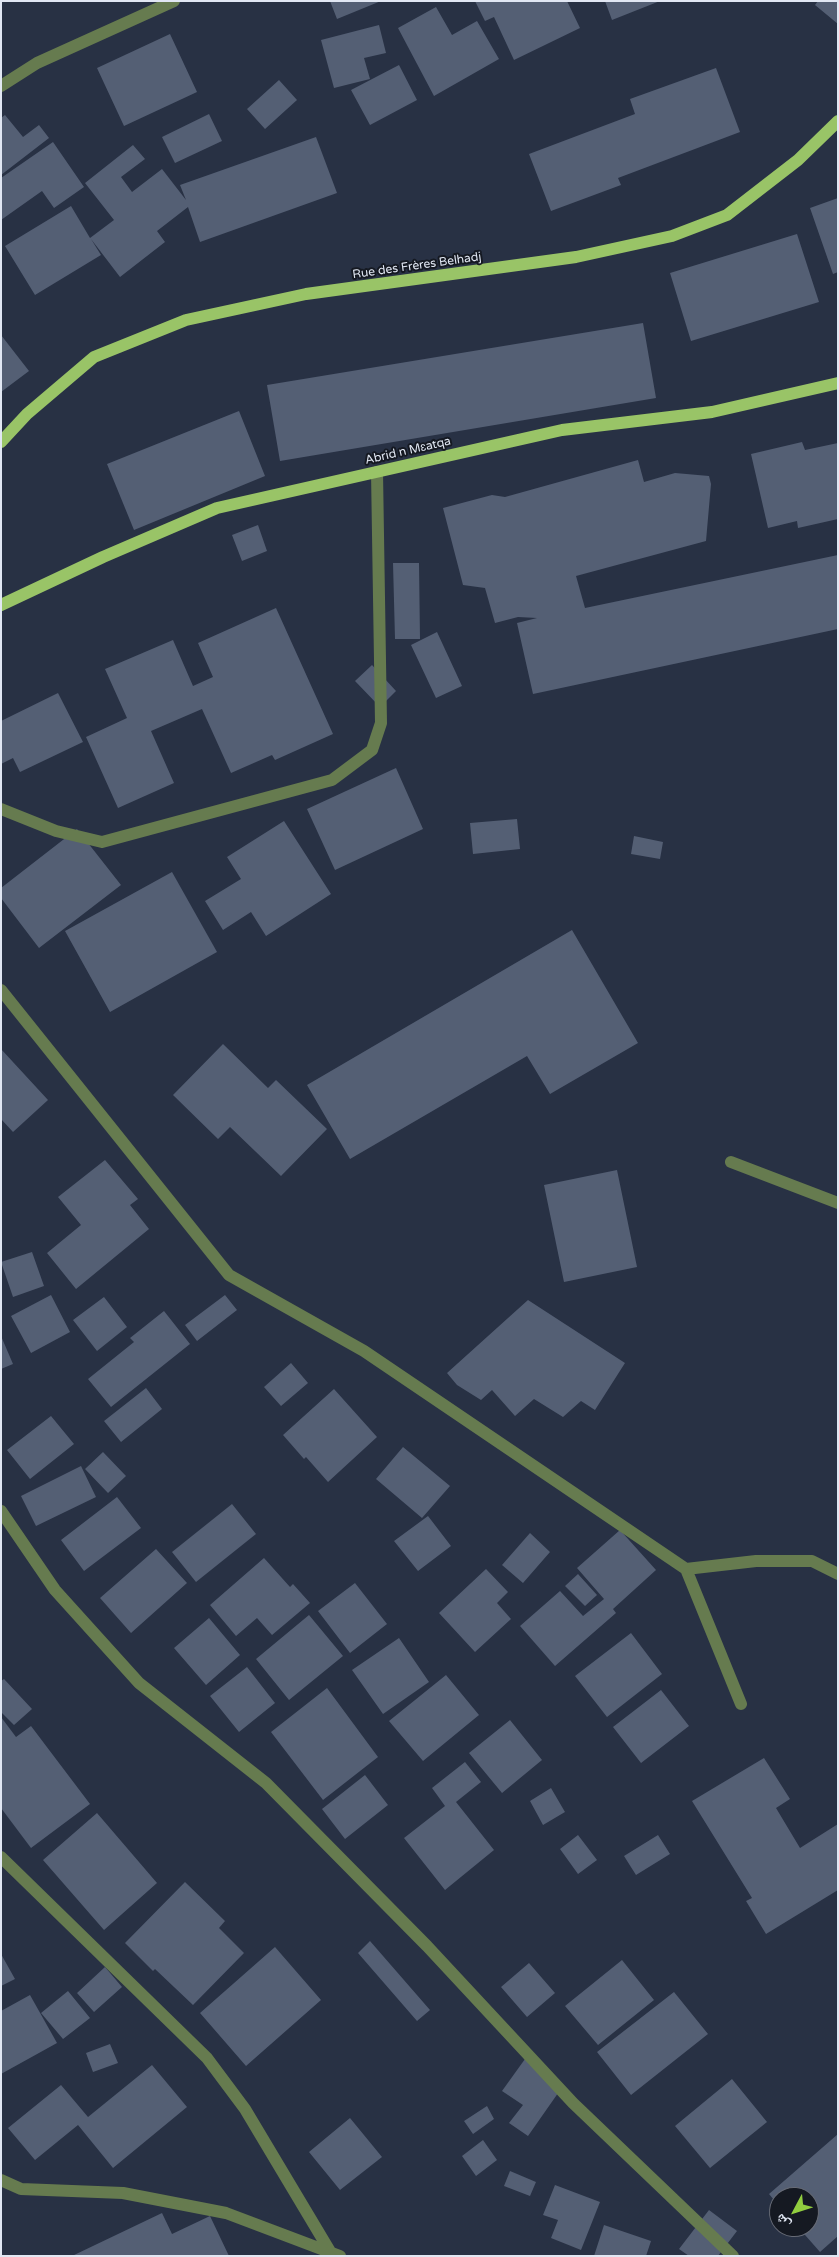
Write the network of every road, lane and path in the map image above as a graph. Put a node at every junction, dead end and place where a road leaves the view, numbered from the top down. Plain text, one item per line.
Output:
1 (174, 1) edge
2 (1, 86) edge
3 (838, 121) edge
4 (838, 383) edge
5 (1, 442) edge
6 (377, 472) junction
7 (1, 606) edge
8 (1, 810) edge
9 (1, 990) edge
10 (730, 1162) dead end
11 (838, 1203) edge
12 (1, 1511) edge
13 (686, 1569) junction
14 (838, 1574) edge
15 (741, 1704) dead end
16 (1, 1856) edge
17 (1, 2180) edge
18 (335, 2254) edge
19 (733, 2256) edge

1 - 2 street
3 - 5 main road, Rue des Frères Belhadj
4 - 6 main road, Abrid n Mɛatqa
6 - 7 main road, Abrid n Mɛatqa
6 - 8 street
9 - 13 street
10 - 11 street
12 - 19 street
13 - 14 street
13 - 15 street
16 - 18 street
17 - 18 street

